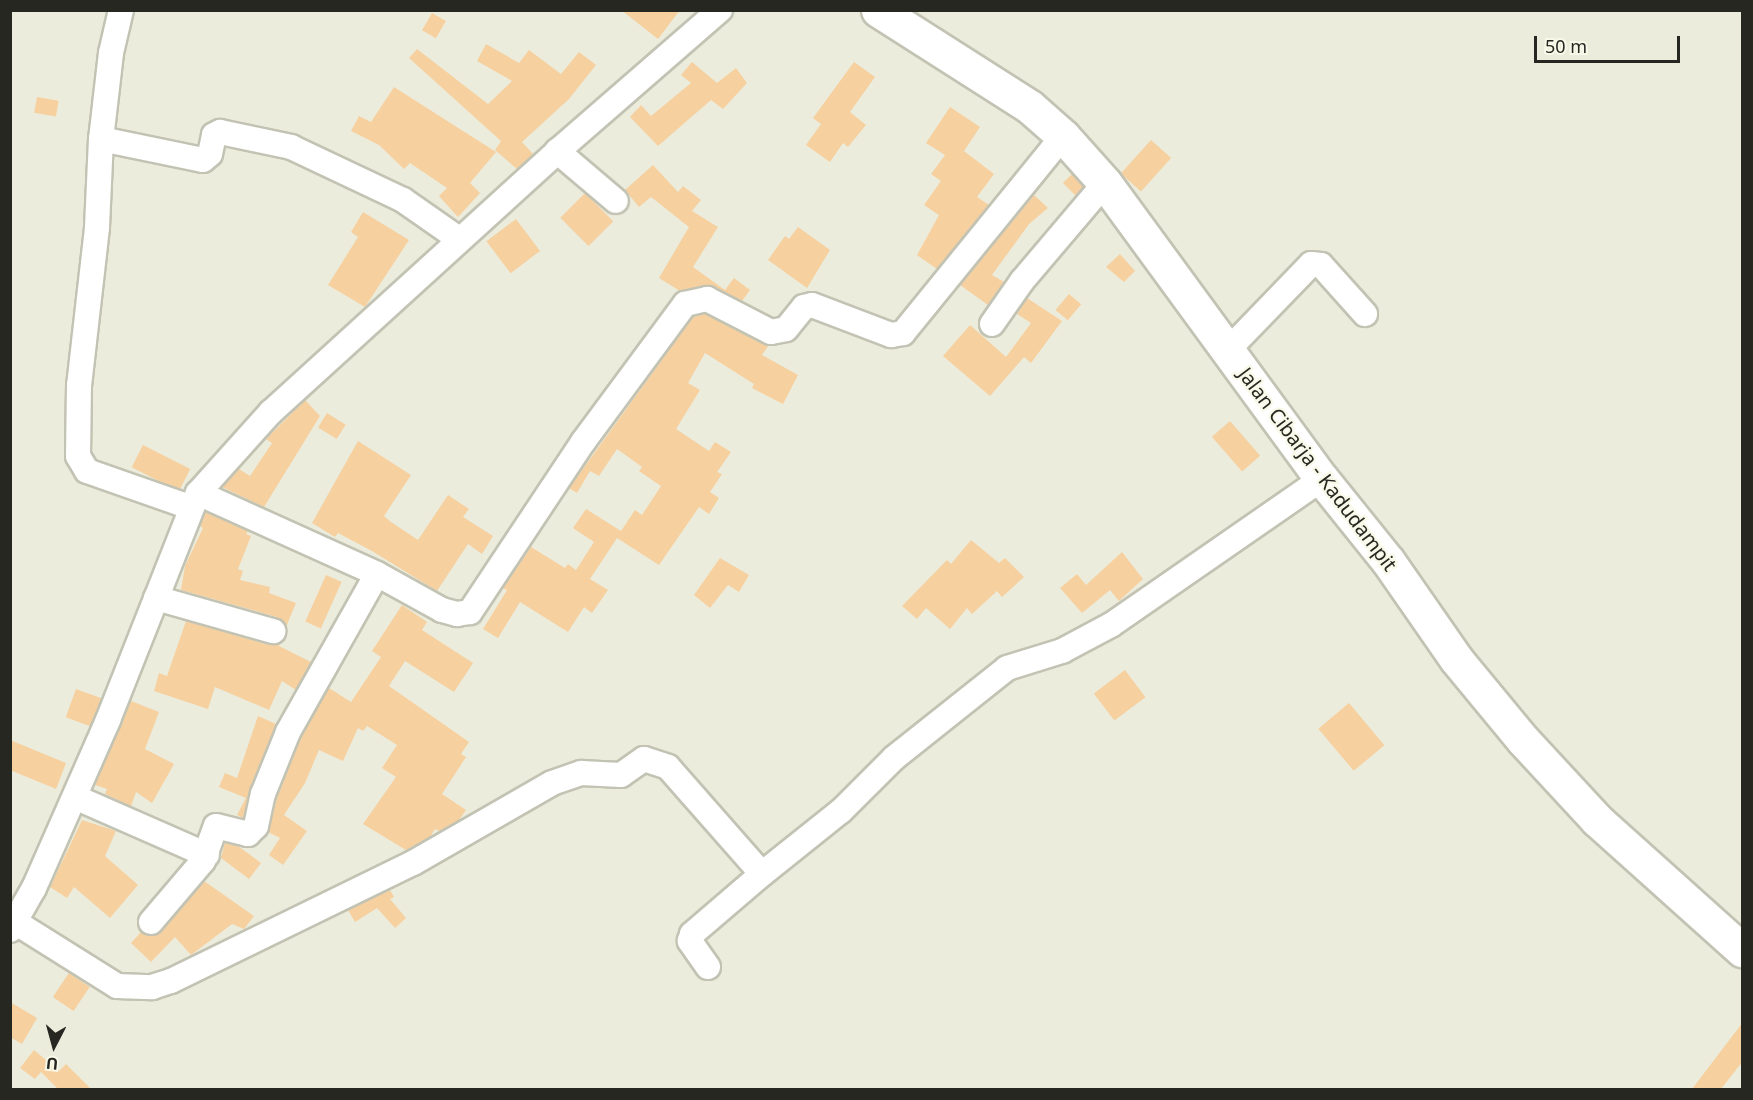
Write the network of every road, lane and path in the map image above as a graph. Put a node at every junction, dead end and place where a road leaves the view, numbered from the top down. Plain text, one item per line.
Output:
1 (121, 10) edge
2 (720, 10) edge
3 (878, 10) edge
4 (1063, 136) junction
5 (101, 139) junction
6 (558, 151) junction
7 (1105, 183) junction
8 (616, 201) dead end
9 (459, 239) junction
10 (1365, 314) dead end
11 (992, 324) dead end
12 (1229, 349) junction
13 (1322, 479) junction
14 (194, 500) junction
15 (377, 574) junction
16 (156, 598) junction
17 (273, 631) dead end
18 (75, 797) junction
19 (207, 855) junction
20 (762, 874) junction
21 (151, 922) dead end
22 (13, 926) edge
23 (1743, 950) edge
24 (708, 967) dead end

1 - 5 street
2 - 6 street
3 - 4 street, Jalan Cibarja - Kadudampit
4 - 7 street, Jalan Cibarja - Kadudampit
4 - 15 street
5 - 9 street
5 - 14 street
6 - 8 street
6 - 9 street
7 - 11 street
7 - 12 street, Jalan Cibarja - Kadudampit
9 - 14 street
10 - 12 street
12 - 13 street, Jalan Cibarja - Kadudampit
13 - 20 street
13 - 23 street, Jalan Cibarja - Kadudampit
14 - 15 street
14 - 16 street
15 - 19 street
16 - 17 street
16 - 18 street
18 - 19 street
18 - 22 street
19 - 21 street
20 - 22 street
20 - 24 street

